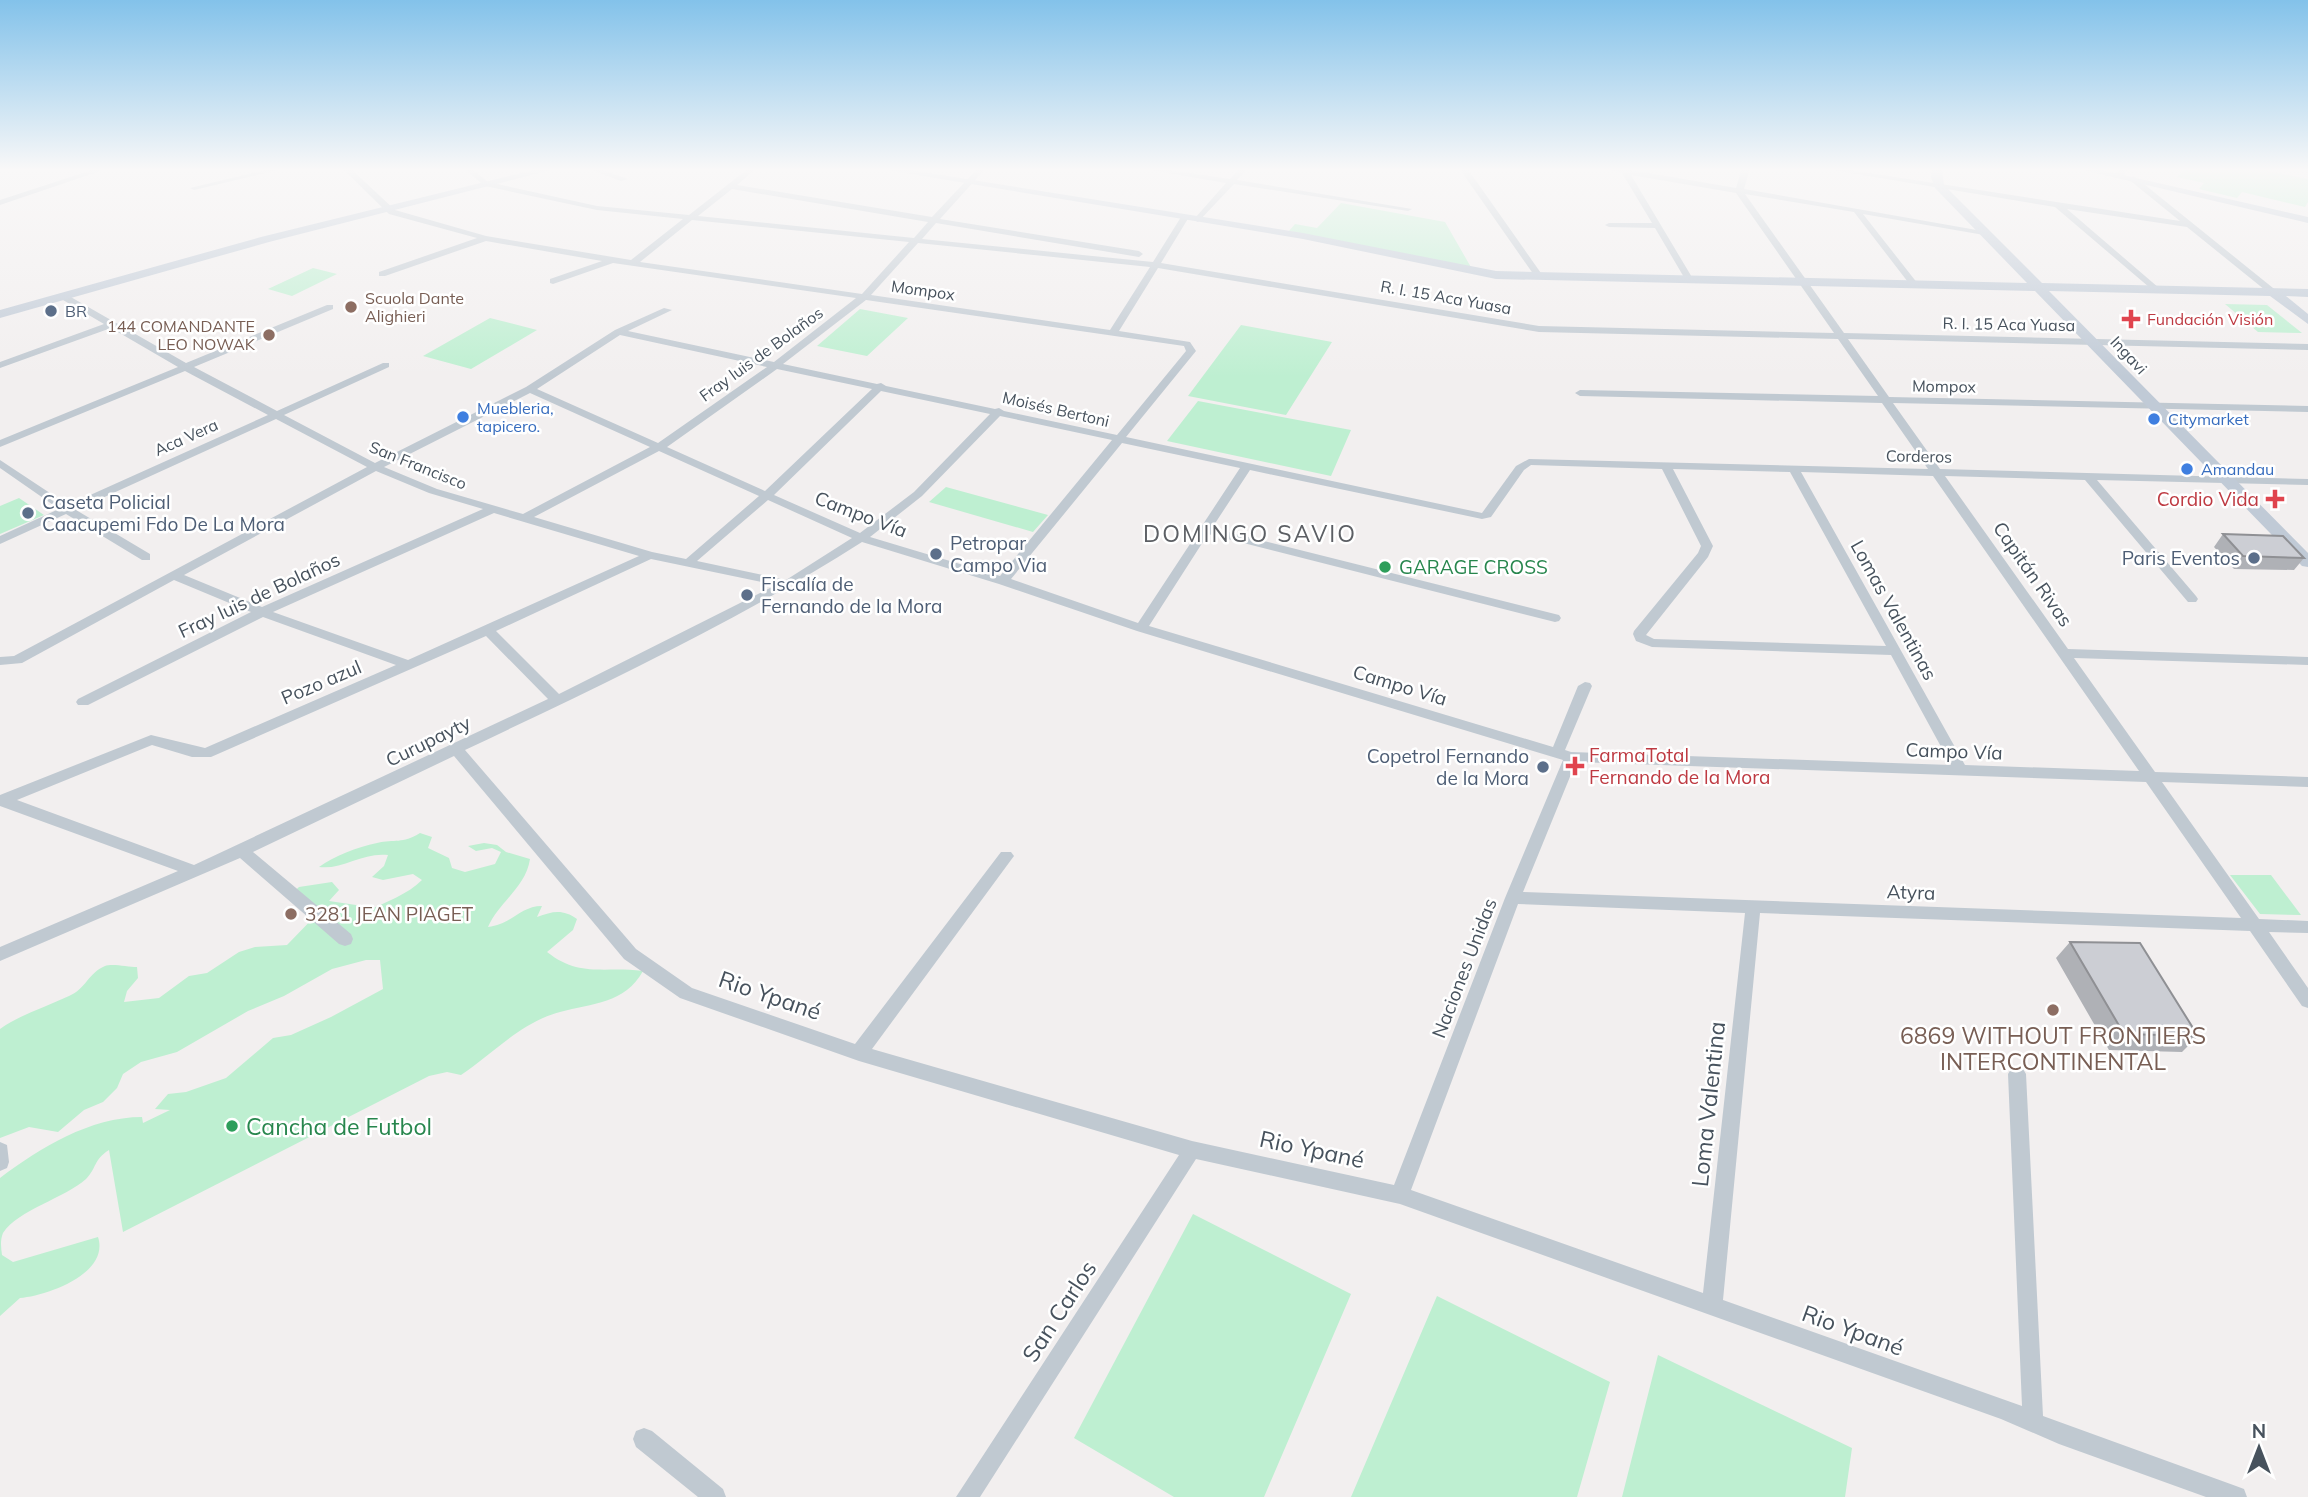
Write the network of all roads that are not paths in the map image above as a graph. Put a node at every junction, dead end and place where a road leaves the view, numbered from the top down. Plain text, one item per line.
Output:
1 (272, 238) edge
2 (485, 238) joint
3 (664, 238) edge
4 (889, 238) edge
5 (920, 238) edge
6 (1032, 238) edge
7 (1173, 238) edge
8 (1308, 238) edge
9 (1512, 238) edge
10 (1664, 238) edge
11 (1771, 238) edge
12 (1878, 238) edge
13 (1990, 238) edge
14 (2096, 238) edge
15 (2204, 238) edge
16 (917, 241) junction
17 (611, 260) junction
18 (1158, 261) junction
19 (633, 263) junction
20 (382, 274) dead end
21 (1539, 276) junction
22 (1689, 279) junction
23 (553, 281) dead end
24 (1802, 282) junction
25 (1914, 284) junction
26 (2038, 287) junction
27 (2156, 290) junction
28 (2273, 292) junction
29 (2308, 293) edge
30 (864, 297) junction
31 (66, 298) junction
32 (330, 307) dead end
33 (667, 310) dead end
34 (0, 314) edge
35 (2308, 320) edge
36 (112, 324) junction
37 (618, 332) junction
38 (1113, 333) junction
39 (1841, 337) junction
40 (2092, 341) junction
41 (2308, 347) edge
42 (0, 365) edge
43 (386, 365) dead end
44 (776, 365) junction
45 (186, 367) junction
46 (881, 386) junction
47 (530, 389) junction
48 (1580, 393) dead end
49 (1886, 401) junction
50 (2153, 406) junction
51 (2308, 409) edge
52 (999, 411) junction
53 (276, 414) junction
54 (1118, 439) junction
55 (0, 444) edge
56 (659, 447) junction
57 (0, 463) edge
58 (1666, 466) junction
59 (375, 467) junction
60 (1246, 467) junction
61 (1794, 469) junction
62 (1936, 473) junction
63 (2089, 477) junction
64 (2225, 479) junction
65 (2308, 482) edge
66 (765, 497) junction
67 (65, 509) junction
68 (491, 510) junction
69 (1487, 515) joint
70 (522, 519) junction
71 (1205, 530) junction
72 (861, 538) junction
73 (0, 540) edge
74 (650, 555) junction
75 (146, 556) dead end
76 (2308, 562) edge
77 (687, 564) junction
78 (175, 576) junction
79 (1003, 581) junction
80 (788, 584) junction
81 (2192, 599) dead end
82 (262, 612) junction
83 (1555, 618) dead end
84 (1141, 628) junction
85 (488, 630) junction
86 (1895, 651) junction
87 (2063, 653) junction
88 (2308, 661) edge
89 (2, 662) edge
90 (410, 665) junction
91 (1585, 686) dead end
92 (557, 700) junction
93 (83, 702) dead end
94 (456, 750) junction
95 (1564, 755) junction
96 (1961, 770) junction
97 (2150, 777) junction
98 (2308, 782) edge
99 (1, 800) edge
100 (242, 851) junction
101 (1006, 856) dead end
102 (194, 871) junction
103 (1513, 898) junction
104 (1753, 906) junction
105 (2255, 926) junction
106 (2308, 927) edge
107 (345, 939) dead end
108 (0, 954) edge
109 (2308, 1001) edge
110 (859, 1053) junction
111 (2017, 1074) dead end
112 (1192, 1150) junction
113 (0, 1151) edge
114 (0, 1162) edge
115 (1399, 1195) junction
116 (1712, 1307) junction
117 (2033, 1422) junction
118 (644, 1439) dead end
119 (715, 1497) edge
120 (967, 1497) edge
121 (2236, 1497) edge

1 - 31 street
2 - 17 street, Mompox
2 - 20 street
3 - 19 street
4 - 16 street, R. I. 15 Aca Yuasa
5 - 16 street, Fray luis de Bolaños
6 - 18 street
7 - 18 street
8 - 21 street
9 - 21 street
10 - 22 street
11 - 24 street, Capitán Rivas
12 - 25 street
13 - 26 street, Ingavi
14 - 27 street
15 - 28 street
16 - 18 street, R. I. 15 Aca Yuasa
16 - 30 street, Fray luis de Bolaños
17 - 19 street, Mompox
17 - 23 street
18 - 38 street
18 - 39 street, R. I. 15 Aca Yuasa
19 - 30 street, Mompox
21 - 22 street
22 - 24 street
24 - 25 street
24 - 39 street, Capitán Rivas
25 - 26 street
26 - 27 street
26 - 40 main road, Ingavi
27 - 28 street
28 - 29 street
28 - 35 street
30 - 38 street, Mompox
30 - 44 street, Fray luis de Bolaños
31 - 34 street
31 - 36 street, San Francisco
32 - 45 street
33 - 37 street
36 - 42 street
36 - 45 street, San Francisco
37 - 44 street, Moisés Bertoni
37 - 47 street
38 - 54 street, Mompox
39 - 40 street, R. I. 15 Aca Yuasa
39 - 49 street, Capitán Rivas
40 - 41 street, R. I. 15 Aca Yuasa
40 - 50 main road, Ingavi
43 - 53 street, Aca Vera
44 - 46 street, Moisés Bertoni
44 - 56 street, Fray luis de Bolaños
45 - 53 street, San Francisco
45 - 55 street
46 - 52 street, Moisés Bertoni
46 - 66 street
47 - 56 street, Campo Vía
47 - 59 street
48 - 49 street, Mompox
49 - 50 street, Mompox
49 - 62 street, Capitán Rivas
50 - 51 street, Mompox
50 - 64 main road, Ingavi
52 - 54 street, Moisés Bertoni
52 - 72 street, Curupayty
53 - 59 street, San Francisco
53 - 67 street, Aca Vera
54 - 60 street, Moisés Bertoni
54 - 79 street
56 - 66 street, Campo Vía
56 - 70 street, Fray luis de Bolaños
57 - 67 street
58 - 61 street, Corderos
58 - 69 street, Corderos
58 - 86 street
59 - 68 street, San Francisco
59 - 78 street
60 - 69 street, Moisés Bertoni
60 - 71 street
61 - 62 street, Corderos
61 - 86 street, Lomas Valentinas
62 - 63 street, Corderos
62 - 87 street, Capitán Rivas
63 - 64 street, Corderos
63 - 81 street
64 - 65 street, Corderos
64 - 76 main road, Ingavi
66 - 72 street, Campo Vía
66 - 77 street
67 - 73 street, Aca Vera
67 - 75 street
68 - 70 street, San Francisco
68 - 82 street, Fray luis de Bolaños
70 - 74 street, San Francisco
71 - 83 street
71 - 84 street
72 - 79 street, Campo Vía
72 - 80 street, Curupayty
74 - 77 street, San Francisco
74 - 85 street, Pozo azul
77 - 80 street, San Francisco
78 - 82 street
78 - 89 street
79 - 84 street, Campo Vía
80 - 92 street, Curupayty
82 - 90 street
82 - 93 street, Fray luis de Bolaños
84 - 95 street, Campo Vía
85 - 90 street, Pozo azul
85 - 92 street
86 - 96 street, Lomas Valentinas
87 - 88 street
87 - 97 street, Capitán Rivas
90 - 99 street, Pozo azul
91 - 95 street, Naciones Unidas
92 - 94 street, Curupayty
94 - 100 street, Curupayty
94 - 110 street, Rio Ypané
95 - 96 street, Campo Vía
95 - 103 street, Naciones Unidas
96 - 97 street, Campo Vía
97 - 98 street, Campo Vía
97 - 105 street, Capitán Rivas
99 - 102 street
100 - 102 street, Curupayty
100 - 107 street
101 - 110 street
102 - 108 street, Curupayty
103 - 104 street, Atyra
103 - 115 street, Naciones Unidas
104 - 105 street, Atyra
104 - 116 street, Loma Valentina
105 - 106 street, Atyra
105 - 109 street, Capitán Rivas
110 - 112 street, Rio Ypané
111 - 117 street
112 - 115 street, Rio Ypané
112 - 120 street, San Carlos
113 - 114 street
115 - 116 street, Rio Ypané
116 - 117 street, Rio Ypané
117 - 121 street, Rio Ypané
118 - 119 street

